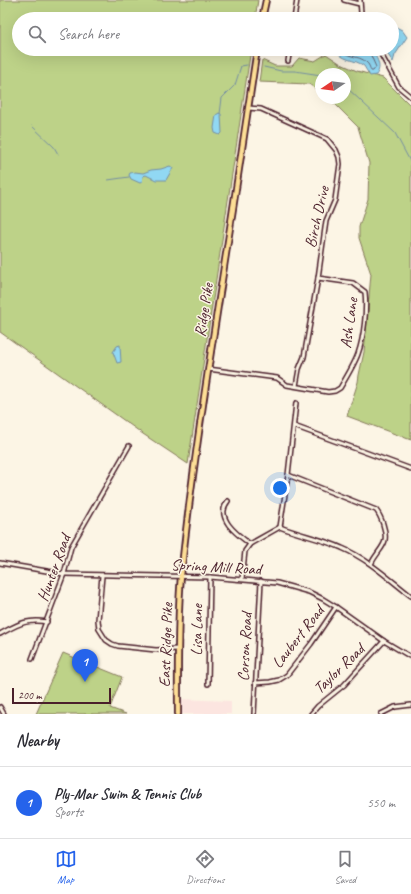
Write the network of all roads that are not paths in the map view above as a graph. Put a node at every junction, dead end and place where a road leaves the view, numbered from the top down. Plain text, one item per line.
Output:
1 (266, 0) edge
2 (297, 0) edge
3 (346, 0) edge
4 (356, 0) edge
5 (360, 1) edge
6 (263, 12) edge
7 (295, 12) edge
8 (362, 12) edge
9 (256, 56) edge
10 (289, 56) edge
11 (382, 56) edge
12 (288, 61) dead end
13 (411, 97) edge
14 (248, 108) junction
15 (318, 278) junction
16 (208, 369) junction
17 (296, 386) junction
18 (296, 402) dead end
19 (294, 426) junction
20 (129, 446) dead end
21 (411, 468) edge
22 (288, 474) junction
23 (228, 501) dead end
24 (280, 527) junction
25 (250, 544) junction
26 (0, 563) edge
27 (371, 564) junction
28 (64, 574) junction
29 (102, 576) junction
30 (181, 577) junction
31 (210, 578) junction
32 (242, 579) junction
33 (261, 581) junction
34 (411, 596) edge
35 (336, 607) junction
36 (47, 622) junction
37 (0, 634) edge
38 (384, 641) junction
39 (178, 649) junction
40 (411, 657) edge
41 (32, 659) dead end
42 (255, 683) junction
43 (208, 684) dead end
44 (411, 705) edge
45 (0, 707) edge
46 (4, 714) edge
47 (178, 714) edge
48 (254, 714) edge
49 (311, 714) edge
50 (381, 714) edge

1 - 6 main road
2 - 7 street
3 - 5 street
4 - 5 street
5 - 8 street
9 - 14 main road, Ridge Pike
10 - 12 street
11 - 13 street
14 - 15 street, Birch Drive
14 - 16 main road, Ridge Pike
15 - 17 street, Birch Drive
15 - 17 street, Ash Lane
16 - 17 street, Ash Lane
16 - 30 main road, Ridge Pike
18 - 19 street
19 - 21 street
19 - 22 street
20 - 28 street, Hunter Road
22 - 24 street
22 - 27 street
23 - 25 street
24 - 25 street
24 - 27 street
25 - 32 street
26 - 28 street, Spring Mill Road
27 - 34 street
28 - 29 street, Spring Mill Road
28 - 36 street, Hunter Road
29 - 30 street, Spring Mill Road
29 - 39 street
30 - 31 street, Spring Mill Road
30 - 39 main road, East Ridge Pike
31 - 32 street, Spring Mill Road
31 - 43 street, Lisa Lane
32 - 33 street, Spring Mill Road
33 - 35 street, Spring Mill Road
33 - 42 street, Corson Road
35 - 38 street, Spring Mill Road
35 - 42 street, Laubert Road
36 - 37 street
36 - 41 street, Hunter Road
38 - 40 street, Spring Mill Road
38 - 49 street, Taylor Road
39 - 47 main road, East Ridge Pike
42 - 48 street, Corson Road
44 - 50 street
45 - 46 street

